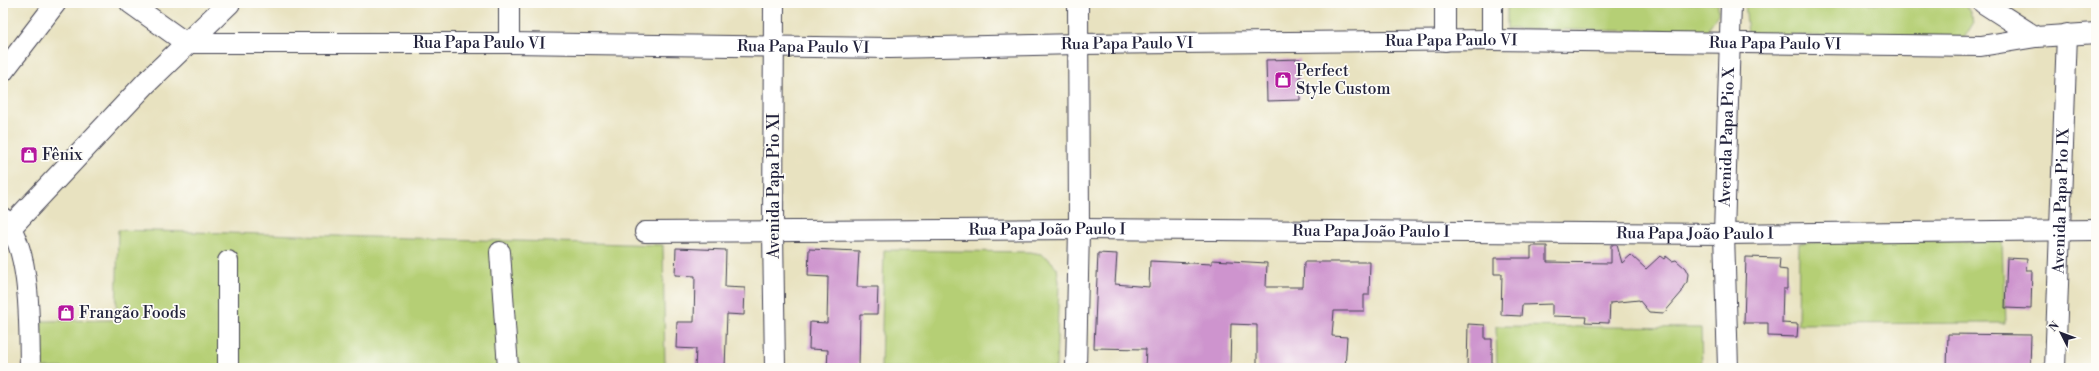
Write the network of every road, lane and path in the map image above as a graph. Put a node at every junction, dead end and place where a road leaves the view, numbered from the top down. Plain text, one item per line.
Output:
1 (56, 3) edge
2 (130, 3) edge
3 (228, 3) edge
4 (509, 3) edge
5 (774, 3) edge
6 (1078, 3) edge
7 (1445, 3) edge
8 (1492, 3) edge
9 (1731, 3) edge
10 (1983, 3) edge
11 (2096, 33) edge
12 (2067, 34) junction
13 (2036, 37) junction
14 (1492, 40) junction
15 (1445, 41) junction
16 (186, 43) junction
17 (509, 43) junction
18 (1078, 44) junction
19 (1730, 44) junction
20 (774, 47) junction
21 (3, 72) edge
22 (6, 226) edge
23 (1079, 229) junction
24 (2061, 229) junction
25 (2096, 230) edge
26 (645, 232) dead end
27 (773, 232) junction
28 (1724, 234) junction
29 (500, 252) dead end
30 (228, 261) dead end
31 (30, 368) edge
32 (228, 368) edge
33 (508, 368) edge
34 (775, 368) edge
35 (1076, 368) edge
36 (1728, 368) edge
37 (2055, 368) edge

1 - 21 street
2 - 16 street
3 - 16 street
4 - 17 street
5 - 20 street, Avenida Papa Pio XI
6 - 18 street
7 - 15 street
8 - 14 street
9 - 19 street, Avenida Papa Pio X
10 - 13 street
11 - 12 street, Rua Papa Paulo VI
12 - 13 street, Rua Papa Paulo VI
12 - 24 street, Avenida Papa Pio IX
13 - 19 street, Rua Papa Paulo VI
14 - 15 street, Rua Papa Paulo VI
14 - 19 street, Rua Papa Paulo VI
15 - 18 street, Rua Papa Paulo VI
16 - 17 street, Rua Papa Paulo VI
16 - 22 street
17 - 20 street, Rua Papa Paulo VI
18 - 20 street, Rua Papa Paulo VI
18 - 23 street
19 - 28 street, Avenida Papa Pio X
20 - 27 street, Avenida Papa Pio XI
22 - 31 street
23 - 27 street, Rua Papa João Paulo I
23 - 28 street, Rua Papa João Paulo I
23 - 35 street
24 - 25 street, Rua Papa João Paulo I
24 - 28 street, Rua Papa João Paulo I
24 - 37 street, Avenida Papa Pio IX
26 - 27 street, Rua Papa João Paulo I
27 - 34 street, Avenida Papa Pio XI
28 - 36 street, Avenida Papa Pio X
29 - 33 street
30 - 32 street

